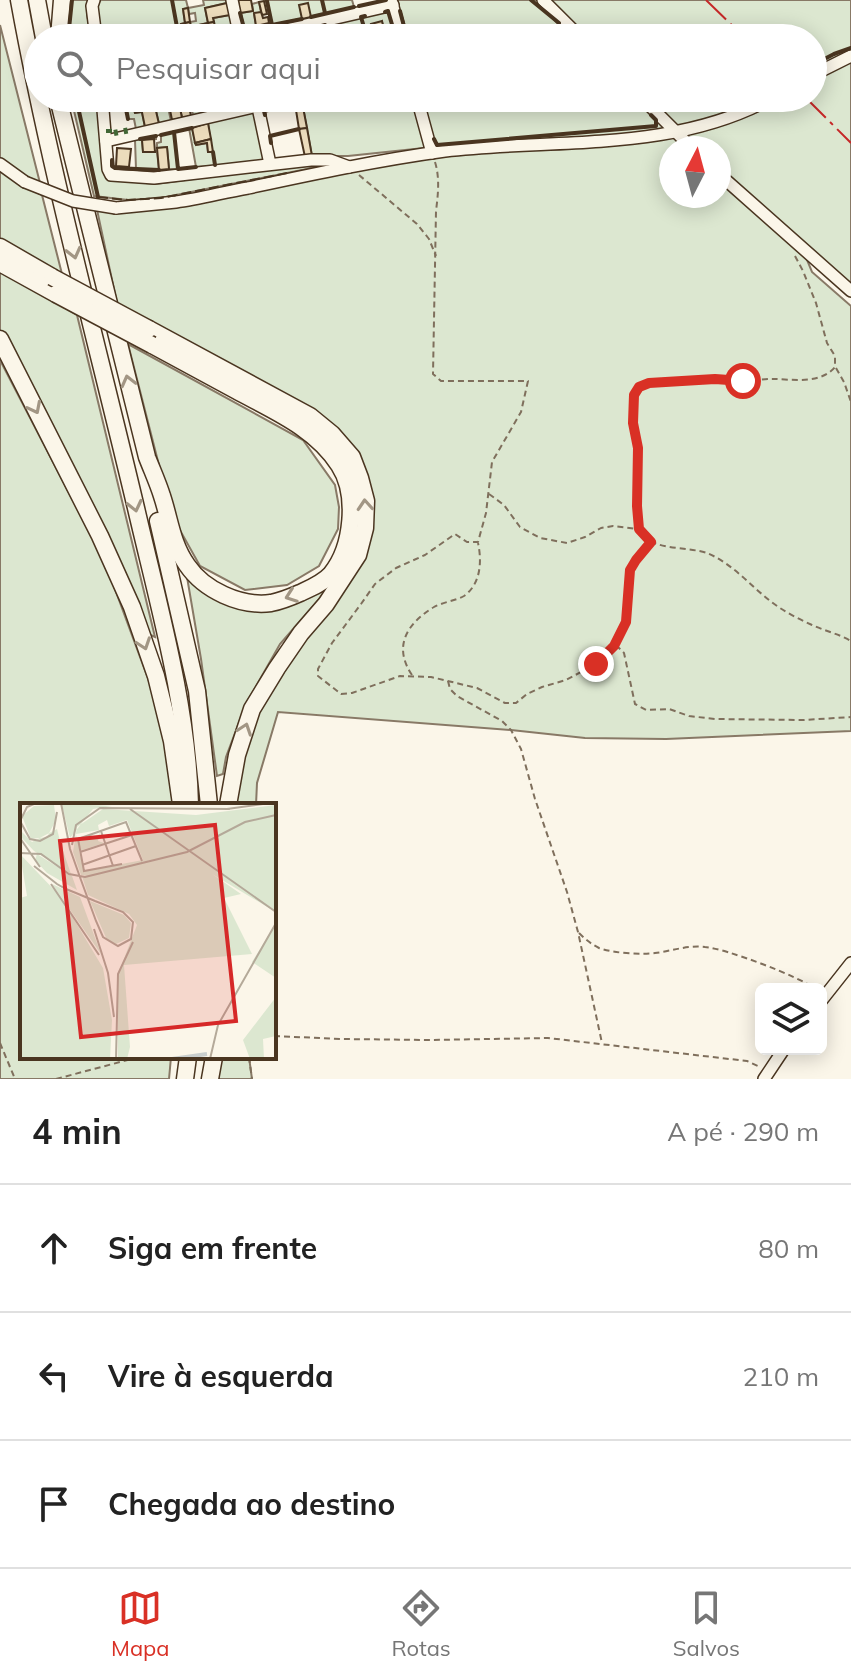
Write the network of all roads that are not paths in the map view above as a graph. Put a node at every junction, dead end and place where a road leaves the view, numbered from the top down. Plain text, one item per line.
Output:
1 (19, 0) edge
2 (37, 0) edge
3 (62, 0) edge
4 (94, 0) edge
5 (232, 0) edge
6 (543, 0) edge
7 (392, 2) edge
8 (41, 24) edge
9 (60, 24) edge
10 (94, 24) edge
11 (237, 24) edge
12 (305, 24) edge
13 (398, 24) edge
14 (567, 24) edge
15 (24, 28) edge
16 (851, 56) edge
17 (827, 68) edge
18 (40, 112) edge
19 (61, 112) edge
20 (68, 112) edge
21 (103, 112) edge
22 (218, 112) edge
23 (259, 112) edge
24 (421, 112) edge
25 (656, 112) edge
26 (743, 112) edge
27 (676, 132) junction
28 (680, 136) edge
29 (106, 141) junction
30 (432, 153) junction
31 (0, 164) edge
32 (270, 164) junction
33 (349, 167) junction
34 (79, 183) junction
35 (731, 185) edge
36 (0, 247) edge
37 (0, 263) edge
38 (54, 286) junction
39 (851, 291) edge
40 (150, 337) junction
41 (0, 339) edge
42 (147, 457) junction
43 (181, 803) edge
44 (190, 803) edge
45 (209, 803) edge
46 (228, 803) edge
47 (851, 963) edge
48 (827, 993) edge
49 (780, 1055) edge
50 (188, 1059) edge
51 (214, 1059) edge
52 (766, 1076) edge
53 (185, 1079) edge
54 (210, 1079) edge

1 -> 15 highway
2 - 8 highway
3 - 9 highway
4 - 10 street
5 - 11 street
6 - 14 street
7 - 12 street
7 - 13 street
16 - 17 street
18 -> 44 highway
19 - 34 highway
20 - 34 highway
21 - 29 street
22 - 29 street
23 - 32 street
24 - 30 street
25 - 27 street
26 - 27 street
27 - 28 street
27 - 30 street
29 - 32 street
30 - 33 street
31 - 33 street, bridge
32 - 33 street
42 -> 34 highway
35 - 39 street
36 - 38 highway
37 - 38 highway
38 - 40 highway, bridge
40 -> 42 highway
46 -> 40 highway
41 -> 43 highway
42 - 45 highway
47 - 48 street
49 - 52 street
50 - 53 highway
51 - 54 highway

